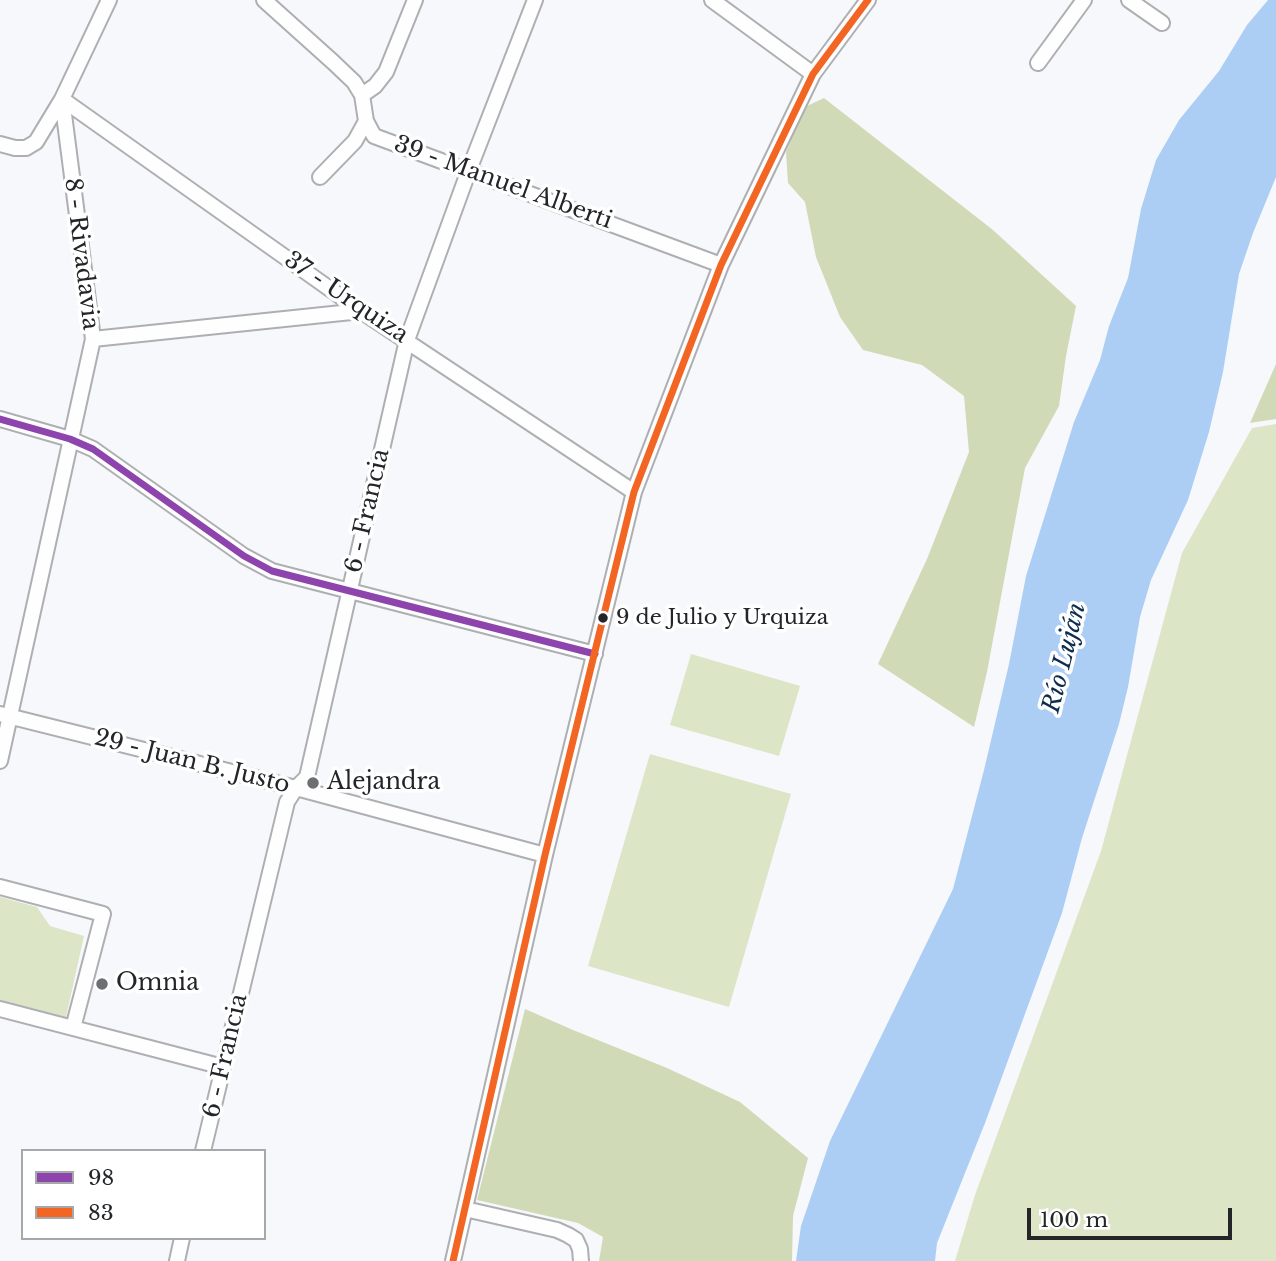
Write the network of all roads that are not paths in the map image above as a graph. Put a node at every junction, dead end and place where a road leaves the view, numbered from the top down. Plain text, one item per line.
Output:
1 (109, 0) edge
2 (264, 0) edge
3 (415, 0) edge
4 (536, 0) edge
5 (712, 0) edge
6 (868, 0) edge
7 (1084, 0) edge
8 (1129, 0) edge
9 (1162, 23) dead end
10 (1038, 63) dead end
11 (813, 74) junction
12 (362, 95) junction
13 (62, 99) junction
14 (366, 121) junction
15 (0, 144) edge
16 (469, 170) junction
17 (320, 177) dead end
18 (721, 265) junction
19 (361, 311) junction
20 (93, 339) junction
21 (407, 340) junction
22 (0, 419) edge
23 (70, 439) junction
24 (634, 492) junction
25 (350, 590) junction
26 (595, 654) junction
27 (5, 715) edge
28 (0, 761) edge
29 (296, 788) junction
30 (545, 855) junction
31 (0, 887) edge
32 (0, 1009) edge
33 (73, 1028) junction
34 (223, 1067) junction
35 (203, 1149) edge
36 (465, 1209) junction
37 (182, 1240) edge
38 (177, 1261) edge
39 (453, 1261) edge
40 (581, 1261) edge

1 - 13 street
2 - 12 street
3 - 12 street
4 - 16 street, 6 - Francia
5 - 11 street
6 - 11 street
7 - 10 street
8 - 9 street
11 - 18 street
12 - 14 street
13 - 15 street
13 - 19 street, 37 - Urquiza
13 - 20 street, 8 - Rivadavia
14 - 16 street, 39 - Manuel Alberti
14 - 17 street
16 - 18 street, 39 - Manuel Alberti
16 - 21 street, 6 - Francia
18 - 24 street
19 - 20 street
19 - 21 street, 37 - Urquiza
20 - 23 street, 8 - Rivadavia
21 - 24 street, 37 - Urquiza
21 - 25 street, 6 - Francia
22 - 23 street
23 - 25 street
23 - 27 street, 8 - Rivadavia
24 - 26 street
25 - 26 street
25 - 29 street, 6 - Francia
26 - 30 street
27 - 28 street, 8 - Rivadavia
27 - 29 street, 29 - Juan B. Justo
29 - 30 street, 29 - Juan B. Justo
29 - 34 street, 6 - Francia
30 - 36 street
31 - 33 street
32 - 33 street
33 - 34 street
34 - 35 street, 6 - Francia
36 - 39 street
36 - 40 street
37 - 38 street

